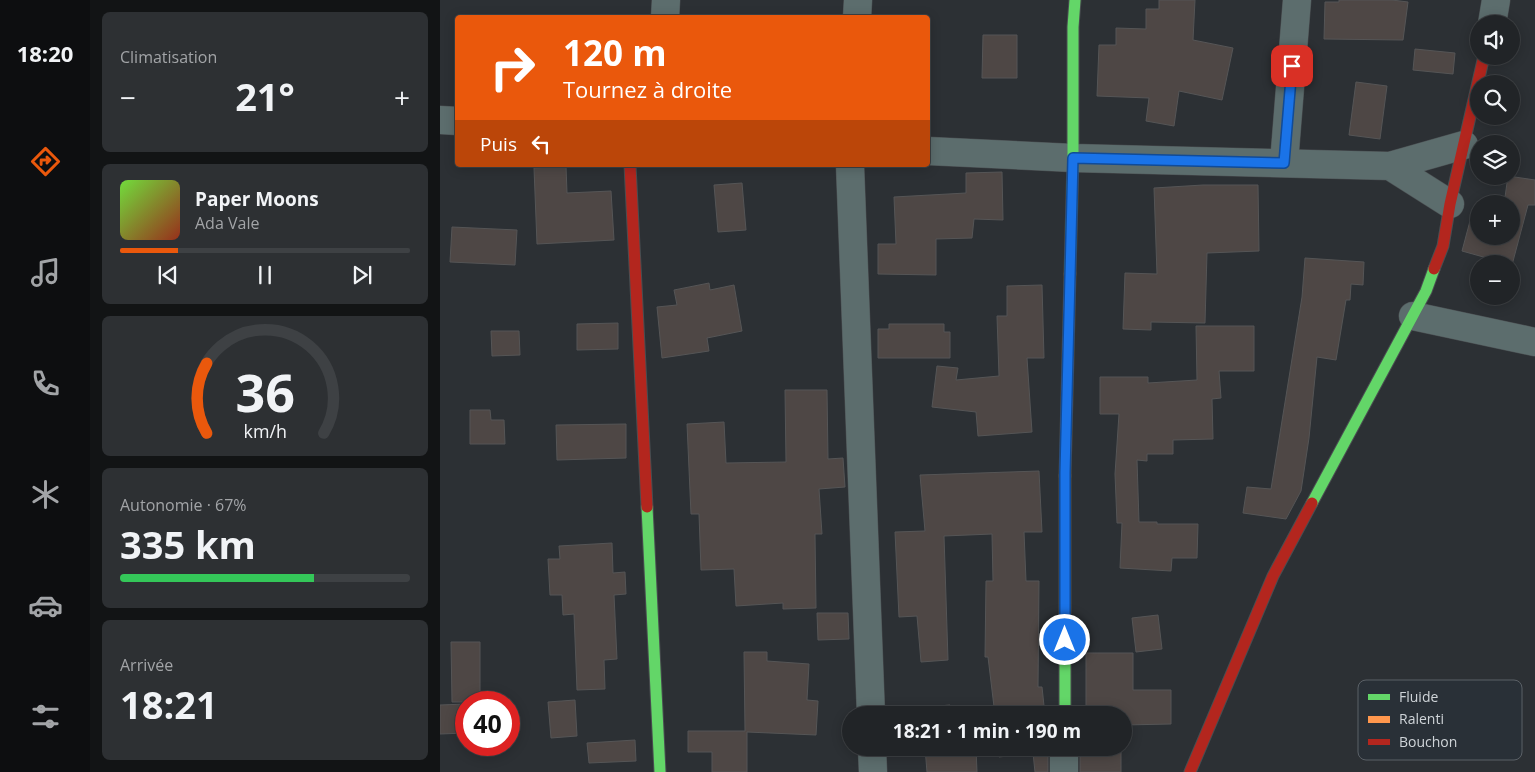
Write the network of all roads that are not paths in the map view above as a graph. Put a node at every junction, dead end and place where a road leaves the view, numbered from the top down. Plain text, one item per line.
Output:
1 (666, 0) edge
2 (858, 0) edge
3 (1075, 0) edge
4 (1297, 0) edge
5 (1496, 0) edge
6 (665, 15) edge
7 (857, 15) edge
8 (1494, 15) edge
9 (1482, 65) edge
10 (440, 120) edge
11 (455, 121) edge
12 (1464, 145) junction
13 (930, 151) edge
14 (1073, 158) junction
15 (1284, 163) junction
16 (1390, 166) junction
17 (630, 167) edge
18 (850, 167) edge
19 (1450, 204) junction
20 (1413, 316) junction
21 (1535, 342) edge
22 (871, 706) edge
23 (1064, 706) edge
24 (872, 756) edge
25 (1064, 756) edge
26 (660, 772) edge
27 (873, 772) edge
28 (1064, 772) edge
29 (1190, 772) edge

1 - 6 street
2 - 7 street
3 - 14 street
4 - 15 street
5 - 8 street
9 - 12 street
10 - 11 street
12 - 16 street
12 - 19 street
13 - 14 street
14 - 15 street
14 - 23 street
15 - 16 street
16 - 19 street
17 - 26 street
18 - 22 street
19 - 20 street
20 - 21 street
20 - 29 street
24 - 27 street
25 - 28 street

